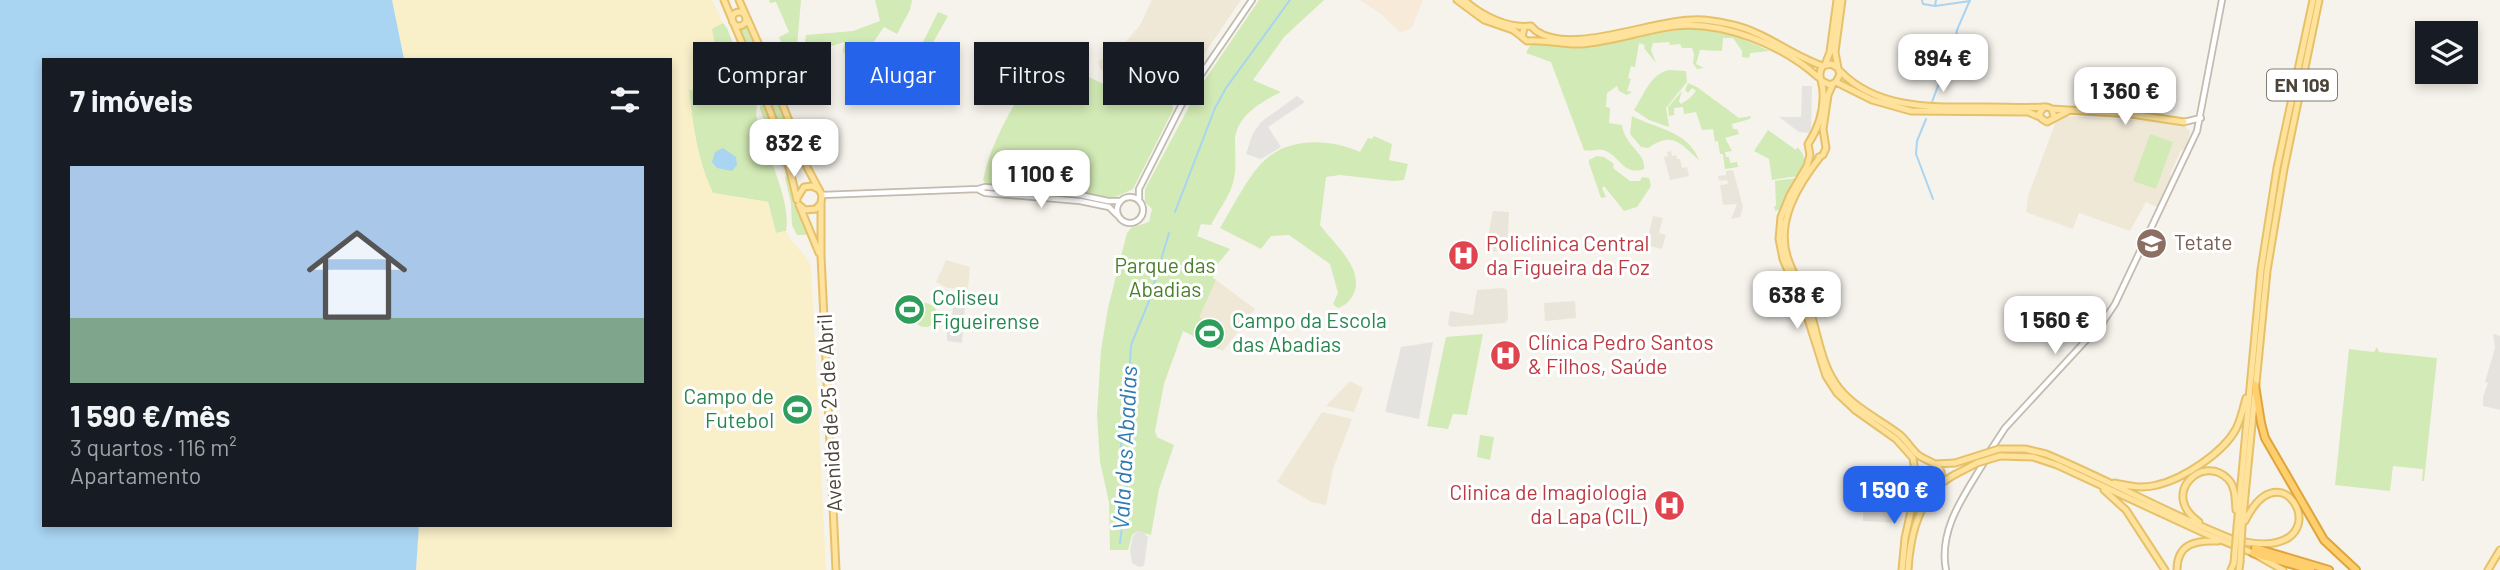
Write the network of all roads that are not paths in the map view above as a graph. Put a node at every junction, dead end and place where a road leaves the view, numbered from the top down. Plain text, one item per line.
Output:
1 (724, 0) edge
2 (738, 0) edge
3 (1252, 0) edge
4 (1457, 0) edge
5 (1464, 0) edge
6 (1840, 0) edge
7 (2222, 0) edge
8 (2313, 0) edge
9 (2319, 0) edge
10 (746, 16) junction
11 (733, 22) junction
12 (1524, 28) junction
13 (1536, 31) junction
14 (1522, 37) junction
15 (1534, 39) junction
16 (1824, 65) junction
17 (1839, 70) junction
18 (1821, 79) junction
19 (1834, 83) junction
20 (2044, 107) junction
21 (2052, 109) junction
22 (2068, 111) junction
23 (2040, 117) junction
24 (2054, 117) junction
25 (2201, 118) junction
26 (2184, 122) junction
27 (2197, 131) junction
28 (1812, 139) junction
29 (1824, 141) junction
30 (1810, 155) junction
31 (1820, 157) junction
32 (2281, 169) junction
33 (978, 189) junction
34 (1139, 189) junction
35 (821, 197) junction
36 (1129, 197) junction
37 (1139, 200) junction
38 (1120, 201) junction
39 (798, 202) junction
40 (1118, 215) junction
41 (821, 256) junction
42 (2252, 385) junction
43 (1932, 463) junction
44 (1916, 469) junction
45 (2100, 482) junction
46 (1917, 484) junction
47 (1938, 485) junction
48 (2240, 527) junction
49 (2210, 530) junction
50 (2223, 541) junction
51 (2254, 550) junction
52 (2500, 550) edge
53 (2236, 567) edge
54 (836, 570) edge
55 (1902, 570) edge
56 (1908, 570) edge
57 (1946, 570) edge
58 (2165, 570) edge
59 (2176, 570) edge
60 (2283, 570) edge
61 (2311, 570) edge
62 (2329, 570) edge
63 (2356, 570) edge
64 (2488, 570) edge

1 - 11 main road
2 - 10 main road
3 - 34 street
4 - 14 main road
5 - 12 main road
6 - 16 main road
6 - 17 main road
7 - 25 street
8 - 32 main road, EN 109
9 - 32 main road, EN 109
10 - 11 main road
10 - 35 main road
11 - 39 main road
12 - 13 main road
12 - 14 main road
13 - 15 main road
13 - 16 main road
14 - 15 main road
15 - 18 main road
16 - 17 main road
16 - 18 main road
17 - 19 main road
17 - 20 main road
18 - 19 main road
18 - 28 main road
19 - 23 main road
19 - 29 main road
20 - 21 main road
20 - 23 main road
21 - 22 main road
21 - 24 main road
22 - 24 main road
22 - 26 main road
23 - 24 main road
25 - 26 street
25 - 27 street
26 - 27 street
27 - 57 street
28 - 29 main road
28 - 30 main road
29 - 31 main road
30 - 31 main road
30 - 44 main road
31 - 43 main road
32 - 42 main road, EN 109
33 - 35 street
33 - 38 street
33 - 40 street
34 - 36 street
34 - 37 street
35 - 39 main road
35 - 39 main road
35 - 41 main road, Avenida de 25 de Abril
36 - 37 street
36 - 38 street
37 - 40 street
38 - 40 street
39 - 41 main road
41 - 54 main road, Avenida de 25 de Abril
42 - 45 main road
42 - 48 main road, EN 109
42 - 63 highway
43 - 44 main road
43 - 45 main road, bridge
43 - 47 main road
44 - 46 main road
45 - 47 main road, bridge
45 - 49 main road
45 - 50 main road
45 - 58 main road
46 - 47 main road
46 - 55 main road
47 - 56 main road
48 - 49 main road
48 - 51 main road
48 - 53 main road, EN 109, bridge
49 - 51 main road
50 - 51 main road
50 - 59 main road
51 - 60 main road
51 - 61 highway
51 - 62 highway
52 - 64 main road

